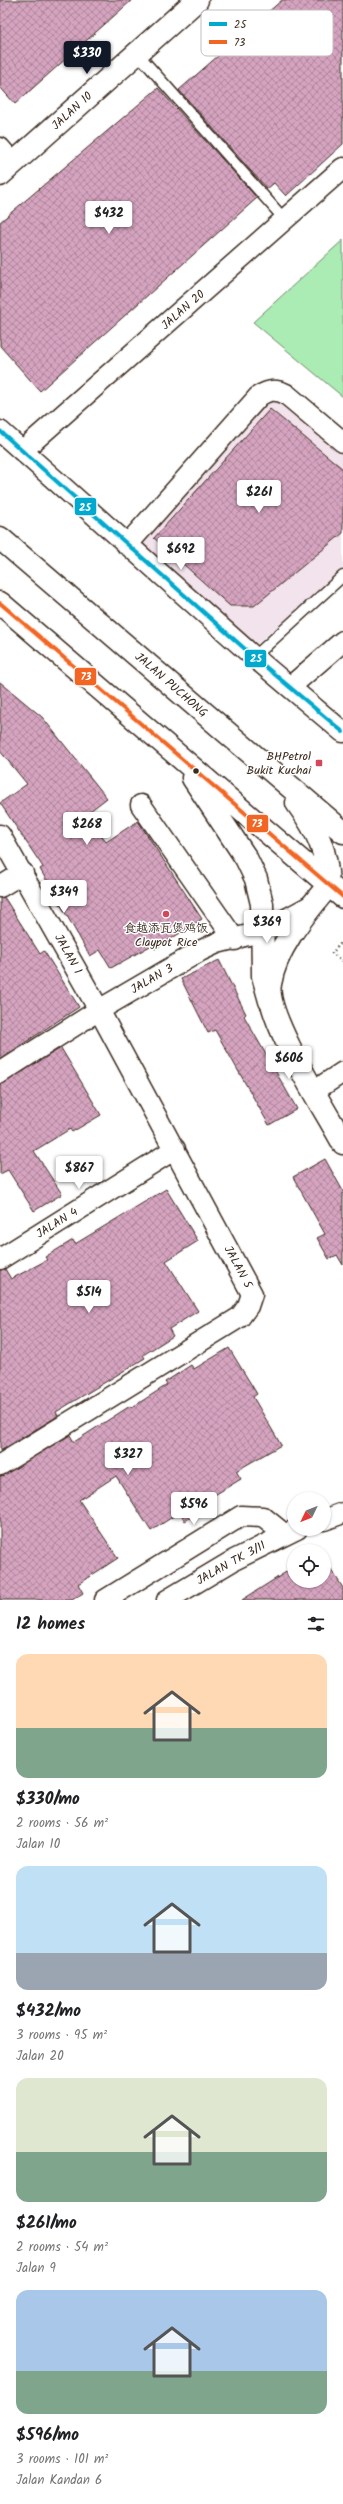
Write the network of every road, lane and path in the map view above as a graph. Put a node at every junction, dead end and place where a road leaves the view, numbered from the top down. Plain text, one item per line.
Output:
1 (198, 0) edge
2 (137, 53) junction
3 (4, 162) edge
4 (343, 168) edge
5 (285, 220) junction
6 (0, 431) edge
7 (343, 442) edge
8 (22, 451) junction
9 (0, 538) edge
10 (127, 545) junction
11 (343, 576) edge
12 (0, 603) edge
13 (343, 641) edge
14 (254, 657) junction
15 (290, 687) junction
16 (343, 732) edge
17 (166, 744) junction
18 (276, 775) junction
19 (141, 806) dead end
20 (343, 832) edge
21 (0, 835) edge
22 (23, 873) junction
23 (0, 887) edge
24 (338, 888) edge
25 (314, 904) junction
26 (264, 931) junction
27 (235, 940) junction
28 (343, 940) edge
29 (343, 962) edge
30 (270, 1001) junction
31 (99, 1010) junction
32 (343, 1072) edge
33 (0, 1073) edge
34 (314, 1090) junction
35 (343, 1143) edge
36 (175, 1149) junction
37 (0, 1259) edge
38 (0, 1465) edge
39 (343, 1513) edge
40 (331, 1517) edge
41 (287, 1529) edge
42 (287, 1533) edge
43 (105, 1600) edge
44 (168, 1600) edge

1 - 2 main road, JALAN 10
2 - 3 main road, JALAN 10
2 - 5 lane
4 - 5 street, JALAN 20
5 - 8 street, JALAN 20
6 - 8 street
7 - 10 street
8 - 10 street
9 - 18 main road, JALAN PUCHONG
10 - 14 street
11 - 14 lane
12 - 17 main road
13 - 15 street
14 - 15 street
15 - 16 street
17 - 24 main road
17 - 26 main road
18 - 20 main road, JALAN PUCHONG
18 - 24 main road
19 - 27 street
21 - 22 street, JALAN 1
22 - 23 street
22 - 31 street, JALAN 1
24 - 25 main road
25 - 26 street, JALAN 3
25 - 30 main road
26 - 27 street, JALAN 3
26 - 30 main road
27 - 31 street, JALAN 3
28 - 29 path
30 - 34 main road
31 - 33 street, JALAN 3
31 - 36 street, JALAN 5
32 - 34 street
34 - 35 main road
36 - 37 street, JALAN 4
36 - 38 street, JALAN 5
39 - 40 street
41 - 43 street
42 - 44 street, JALAN TK 3/11

